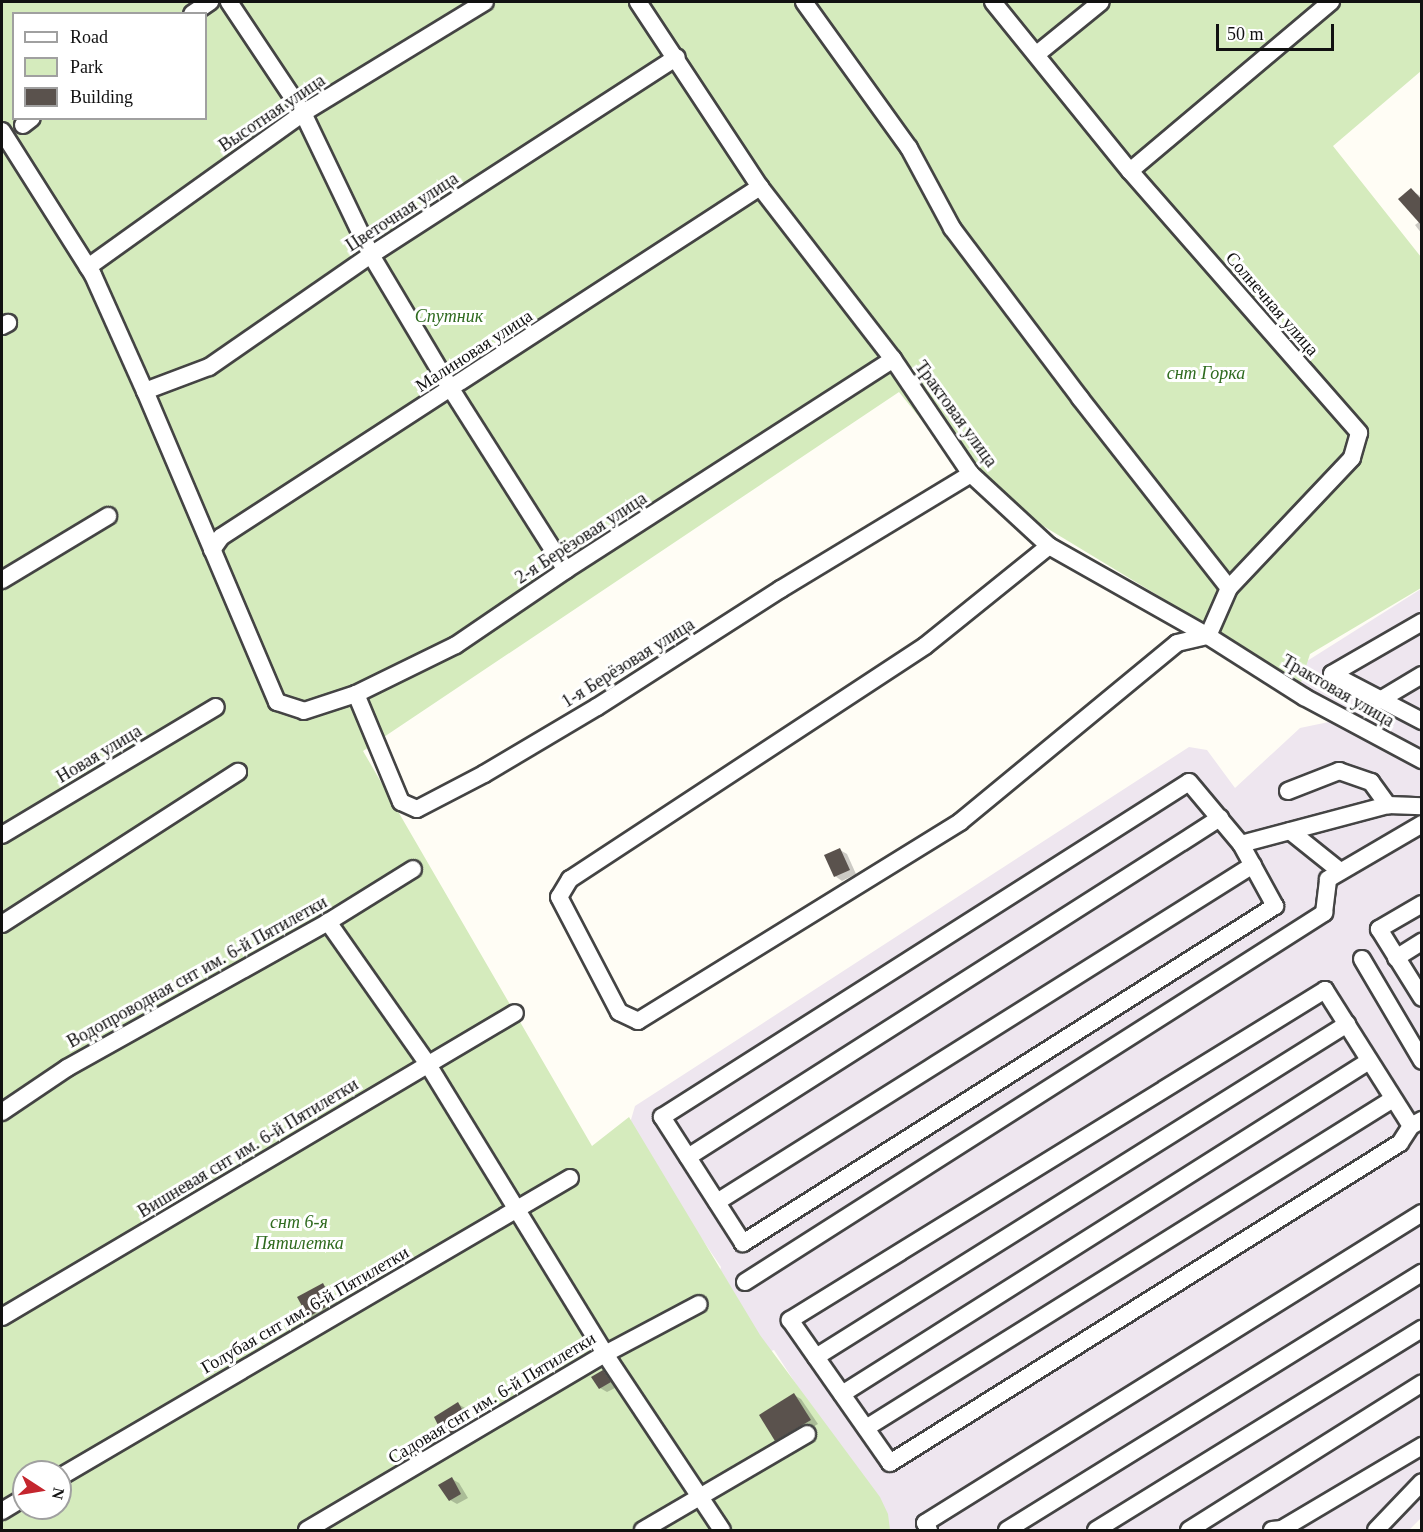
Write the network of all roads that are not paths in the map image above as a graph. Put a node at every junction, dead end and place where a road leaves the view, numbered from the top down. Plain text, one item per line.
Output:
1 (210, 2) edge
2 (229, 2) edge
3 (484, 2) edge
4 (638, 2) edge
5 (804, 2) edge
6 (993, 2) edge
7 (1101, 2) edge
8 (1331, 2) edge
9 (195, 12) edge
10 (1036, 54) junction
11 (676, 57) junction
12 (303, 113) junction
13 (2, 131) edge
14 (1130, 171) junction
15 (760, 187) junction
16 (370, 255) junction
17 (88, 267) junction
18 (893, 359) junction
19 (451, 389) junction
20 (145, 391) junction
21 (971, 474) junction
22 (108, 516) dead end
23 (1049, 546) junction
24 (212, 550) junction
25 (566, 570) junction
26 (2, 580) edge
27 (1229, 588) junction
28 (1422, 622) edge
29 (1208, 636) junction
30 (1422, 675) edge
31 (356, 694) junction
32 (1380, 700) junction
33 (216, 707) dead end
34 (1422, 722) edge
35 (1422, 760) edge
36 (238, 772) dead end
37 (1288, 792) dead end
38 (1388, 805) junction
39 (1422, 806) edge
40 (1220, 818) junction
41 (1422, 824) edge
42 (1290, 831) junction
43 (2, 835) edge
44 (1241, 843) junction
45 (1253, 865) junction
46 (413, 869) dead end
47 (1340, 870) junction
48 (1422, 903) edge
49 (328, 922) junction
50 (2, 924) edge
51 (1422, 942) edge
52 (1396, 958) junction
53 (1362, 959) dead end
54 (1422, 998) edge
55 (515, 1013) dead end
56 (1347, 1024) junction
57 (1370, 1061) junction
58 (1422, 1061) edge
59 (427, 1063) junction
60 (1393, 1099) junction
61 (2, 1112) edge
62 (1416, 1123) edge
63 (688, 1157) junction
64 (570, 1178) dead end
65 (717, 1202) junction
66 (517, 1210) junction
67 (1422, 1213) edge
68 (1422, 1273) edge
69 (745, 1282) dead end
70 (699, 1304) dead end
71 (2, 1317) edge
72 (1422, 1329) edge
73 (605, 1354) junction
74 (816, 1358) junction
75 (1422, 1383) edge
76 (842, 1394) junction
77 (866, 1428) junction
78 (807, 1434) dead end
79 (1422, 1446) edge
80 (72, 1470) edge
81 (1422, 1482) edge
82 (700, 1497) junction
83 (1376, 1529) edge
84 (307, 1530) edge
85 (642, 1530) edge
86 (722, 1530) edge
87 (929, 1530) edge
88 (1007, 1530) edge
89 (1096, 1530) edge
90 (1189, 1530) edge
91 (1272, 1530) edge

1 - 9 street
2 - 12 street
3 - 12 street, Высотная улица
4 - 11 street, Трактовая улица
5 - 27 street
6 - 10 street, Солнечная улица
7 - 10 street
8 - 14 street
10 - 14 street, Солнечная улица
11 - 15 street, Трактовая улица
11 - 16 street, Цветочная улица
12 - 16 street
12 - 17 street, Высотная улица
13 - 17 street
14 - 27 street, Солнечная улица
15 - 18 street, Трактовая улица
15 - 19 street, Малиновая улица
16 - 19 street
16 - 20 street, Цветочная улица
17 - 20 street
18 - 21 street, Трактовая улица
18 - 25 street, 2-я Берёзовая улица
19 - 24 street, Малиновая улица
19 - 25 street
20 - 24 street
21 - 23 street, Трактовая улица
21 - 31 street, 1-я Берёзовая улица
22 - 26 street
23 - 29 street, Трактовая улица
23 - 29 street
24 - 31 street, 2-я Берёзовая улица
25 - 31 street, 2-я Берёзовая улица
27 - 29 street, Солнечная улица
28 - 32 street
29 - 35 street, Трактовая улица
30 - 32 street
32 - 34 street
33 - 43 street, Новая улица
36 - 50 street
37 - 38 street
38 - 39 street
38 - 42 street
40 - 44 street
40 - 63 street
40 - 63 street
41 - 47 street
42 - 44 street
42 - 47 street
44 - 45 street
45 - 65 street
45 - 65 street
46 - 49 street, Водопроводная снт им. 6-й Пятилетки
47 - 69 street
48 - 52 street
49 - 59 street
49 - 61 street, Водопроводная снт им. 6-й Пятилетки
51 - 52 street
52 - 54 street
53 - 58 street
55 - 59 street, Вишневая снт им. 6-й Пятилетки
56 - 57 street
56 - 74 street
56 - 74 street
57 - 60 street
57 - 76 street
59 - 66 street
59 - 71 street, Вишневая снт им. 6-й Пятилетки
60 - 62 street
60 - 77 street
62 - 77 street
63 - 65 street
64 - 66 street, Голубая снт им. 6-й Пятилетки
66 - 73 street
66 - 80 street, Голубая снт им. 6-й Пятилетки
67 - 87 street
68 - 88 street
70 - 73 street, Садовая снт им. 6-й Пятилетки
72 - 89 street
73 - 82 street
73 - 84 street, Садовая снт им. 6-й Пятилетки
74 - 76 street
75 - 90 street
76 - 77 street
78 - 82 street
79 - 91 street
81 - 83 street
82 - 85 street
82 - 86 street

